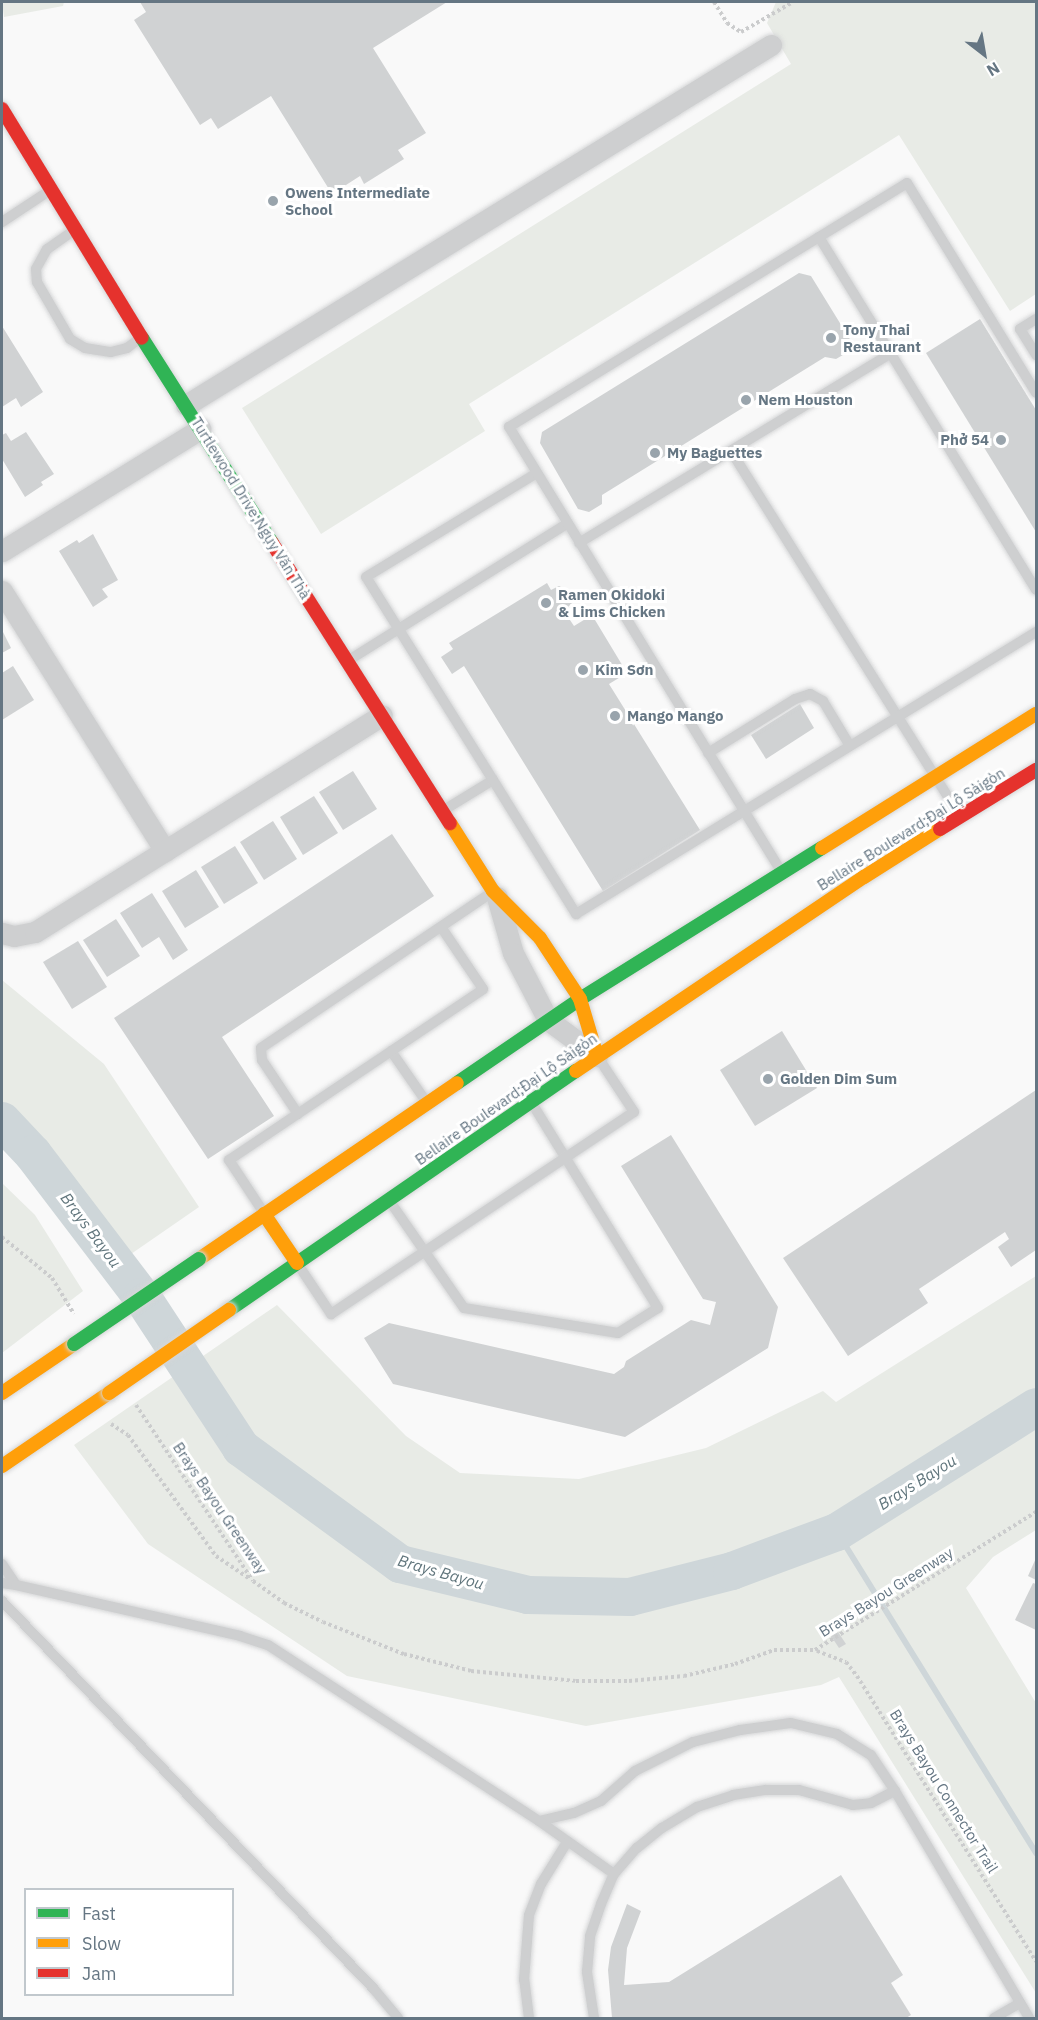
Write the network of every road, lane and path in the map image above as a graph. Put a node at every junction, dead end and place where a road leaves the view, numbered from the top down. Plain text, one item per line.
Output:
1 (714, 2) edge
2 (793, 2) edge
3 (771, 45) dead end
4 (4, 113) edge
5 (51, 190) junction
6 (2, 222) edge
7 (75, 230) junction
8 (819, 237) junction
9 (1036, 319) edge
10 (142, 338) junction
11 (891, 353) junction
12 (1036, 355) edge
13 (1036, 393) edge
14 (186, 405) junction
15 (200, 429) junction
16 (731, 451) junction
17 (537, 473) junction
18 (568, 523) junction
19 (579, 543) junction
20 (2, 550) edge
21 (1035, 585) edge
22 (2, 591) edge
23 (398, 629) junction
24 (1036, 632) edge
25 (347, 661) junction
26 (1036, 714) edge
27 (381, 715) junction
28 (898, 717) junction
29 (850, 747) junction
30 (708, 753) junction
31 (1036, 770) edge
32 (936, 776) junction
33 (493, 780) junction
34 (744, 811) junction
35 (442, 812) junction
36 (961, 817) junction
37 (165, 850) junction
38 (781, 872) junction
39 (495, 894) junction
40 (441, 927) junction
41 (2, 933) edge
42 (580, 999) junction
43 (548, 1020) junction
44 (391, 1051) junction
45 (597, 1056) junction
46 (531, 1102) junction
47 (427, 1103) junction
48 (298, 1114) junction
49 (565, 1158) junction
50 (389, 1200) junction
51 (264, 1214) junction
52 (2, 1237) edge
53 (425, 1251) junction
54 (297, 1263) junction
55 (75, 1316) dead end
56 (2, 1394) edge
57 (129, 1395) dead end
58 (93, 1404) junction
59 (2, 1467) edge
60 (1036, 1512) edge
61 (2, 1564) edge
62 (253, 1581) junction
63 (2, 1583) edge
64 (16, 1585) junction
65 (2, 1600) edge
66 (815, 1650) junction
67 (896, 1791) junction
68 (539, 1821) junction
69 (567, 1842) junction
70 (614, 1874) junction
71 (1036, 1961) edge
72 (1020, 2003) junction
73 (398, 2019) edge
74 (529, 2019) edge
75 (594, 2019) edge
76 (994, 2019) edge
77 (1029, 2019) edge

1 - 2 path
3 - 14 street
4 - 5 main road, Turtlewood Drive;Ngụy Văn Thà
5 - 6 lane
5 - 7 main road, Turtlewood Drive;Ngụy Văn Thà
7 - 10 main road, Turtlewood Drive;Ngụy Văn Thà
7 - 10 lane
8 - 11 lane
8 - 13 lane
8 - 17 lane
9 - 12 lane
10 - 14 main road, Turtlewood Drive;Ngụy Văn Thà
11 - 16 lane
11 - 21 lane
14 - 15 main road, Turtlewood Drive;Ngụy Văn Thà
15 - 20 street
15 - 25 main road, Turtlewood Drive;Ngụy Văn Thà
16 - 19 lane
16 - 28 lane
17 - 18 lane
17 - 23 lane
18 - 19 lane
18 - 23 lane
19 - 30 lane
22 - 37 street
23 - 25 lane
23 - 33 lane
24 - 28 lane
25 - 27 main road, Turtlewood Drive;Ngụy Văn Thà
26 - 32 main road
27 - 35 main road, Turtlewood Drive;Ngụy Văn Thà
27 - 37 street
28 - 29 lane
28 - 32 lane
29 - 30 lane
29 - 34 lane
30 - 34 lane
31 - 36 main road, Bellaire Boulevard;Đại Lộ Sàigòn
32 - 36 lane
32 - 38 main road
33 - 34 lane
33 - 35 lane
34 - 38 lane
35 - 39 main road, Turtlewood Drive;Ngụy Văn Thà
36 - 45 main road, Bellaire Boulevard;Đại Lộ Sàigòn
37 - 41 street
38 - 42 main road
39 - 40 lane
39 - 42 main road, Turtlewood Drive;Ngụy Văn Thà
39 - 43 street, Turtlewood Drive;Ngụy Văn Thà
40 - 44 lane
40 - 48 lane
42 - 43 main road
42 - 45 main road, Turtlewood Drive;Ngụy Văn Thà
43 - 45 street, Turtlewood Drive;Ngụy Văn Thà
43 - 47 main road
44 - 47 lane
44 - 48 lane
45 - 46 main road, Bellaire Boulevard;Đại Lộ Sàigòn
45 - 49 lane
46 - 49 lane
46 - 50 main road, Bellaire Boulevard;Đại Lộ Sàigòn
47 - 51 main road
48 - 51 lane
49 - 53 lane
49 - 53 lane
50 - 53 lane
50 - 54 main road, Bellaire Boulevard;Đại Lộ Sàigòn
51 - 54 main road
51 - 56 main road, bridge
52 - 55 path
53 - 54 lane
54 - 58 main road, Bellaire Boulevard;Đại Lộ Sàigòn, bridge
57 - 62 path, Brays Bayou Greenway
58 - 59 main road, Bellaire Boulevard;Đại Lộ Sàigòn
58 - 62 path
60 - 66 path, Brays Bayou Greenway
61 - 64 lane
62 - 66 path, Brays Bayou Greenway
63 - 64 lane
64 - 68 lane
65 - 73 lane
66 - 71 path, Brays Bayou Connector Trail
67 - 68 lane
67 - 70 lane
67 - 72 lane
68 - 69 lane
69 - 70 lane
69 - 74 lane
70 - 75 lane
72 - 76 lane
72 - 77 lane

